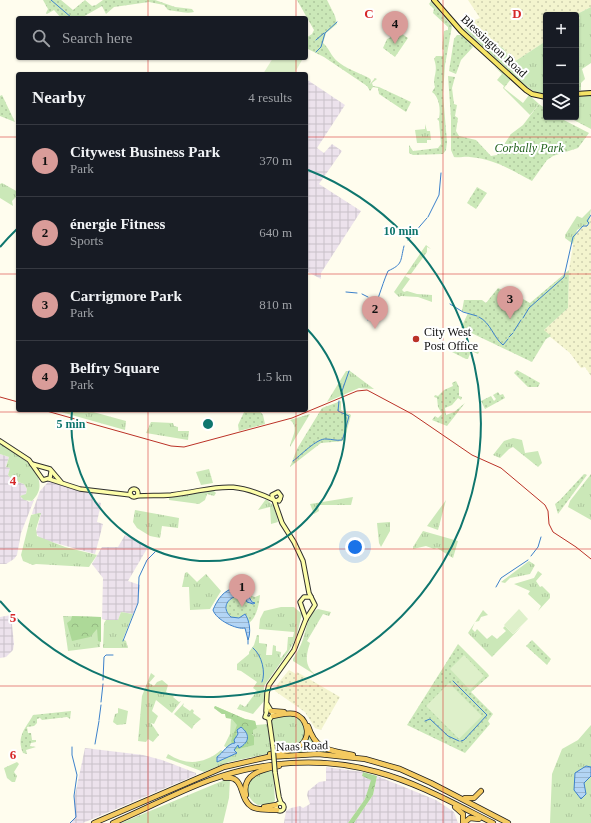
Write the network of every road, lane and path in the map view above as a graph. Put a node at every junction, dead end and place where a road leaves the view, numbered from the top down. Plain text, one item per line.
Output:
1 (434, 0) edge
2 (591, 93) edge
3 (579, 94) edge
4 (543, 96) edge
5 (0, 441) edge
6 (32, 464) junction
7 (42, 468) junction
8 (51, 472) junction
9 (39, 475) junction
10 (49, 479) junction
11 (62, 483) junction
12 (137, 490) junction
13 (131, 493) junction
14 (263, 493) junction
15 (147, 494) junction
16 (273, 494) junction
17 (137, 496) junction
18 (280, 499) junction
19 (274, 500) junction
20 (278, 508) junction
21 (307, 583) junction
22 (304, 597) junction
23 (311, 597) junction
24 (303, 610) junction
25 (310, 610) junction
26 (306, 619) junction
27 (270, 714) junction
28 (314, 763) junction
29 (385, 764) junction
30 (224, 767) junction
31 (423, 789) junction
32 (446, 791) junction
33 (175, 795) junction
34 (278, 804) junction
35 (278, 810) junction
36 (497, 818) junction
37 (94, 823) edge
38 (113, 823) edge
39 (463, 823) edge
40 (488, 823) edge
41 (493, 823) edge
42 (508, 823) edge

1 - 4 main road, Blessington Road
2 - 3 main road
5 - 6 main road
6 - 7 main road
6 - 9 main road
7 - 8 main road
7 - 9 main road
8 - 10 main road
8 - 11 main road
9 - 10 main road
10 - 11 main road
11 - 13 main road
12 - 13 main road
12 - 15 main road
12 - 17 main road
13 - 17 main road
14 - 15 main road
14 - 16 main road
14 - 19 main road
15 - 17 main road
16 - 18 main road
16 - 19 main road
18 - 19 main road
18 - 20 main road
19 - 20 main road
20 - 21 main road
21 - 22 main road
21 - 23 main road
22 - 23 main road
22 - 24 main road
23 - 25 main road
24 - 25 main road
24 - 26 main road
25 - 26 main road
26 - 27 main road
27 - 29 highway
27 - 30 highway
27 - 34 main road, bridge
28 - 31 highway, Naas Road
28 - 33 highway, Naas Road
28 - 34 highway
29 - 30 highway, Naas Road
29 - 32 highway, Naas Road
30 - 37 highway, Naas Road
31 - 39 highway
31 - 41 highway, Naas Road
32 - 36 highway, Naas Road
32 - 36 highway
33 - 35 highway
33 - 38 highway, Naas Road
34 - 35 main road
34 - 35 main road
36 - 42 highway, Naas Road
39 - 40 highway

